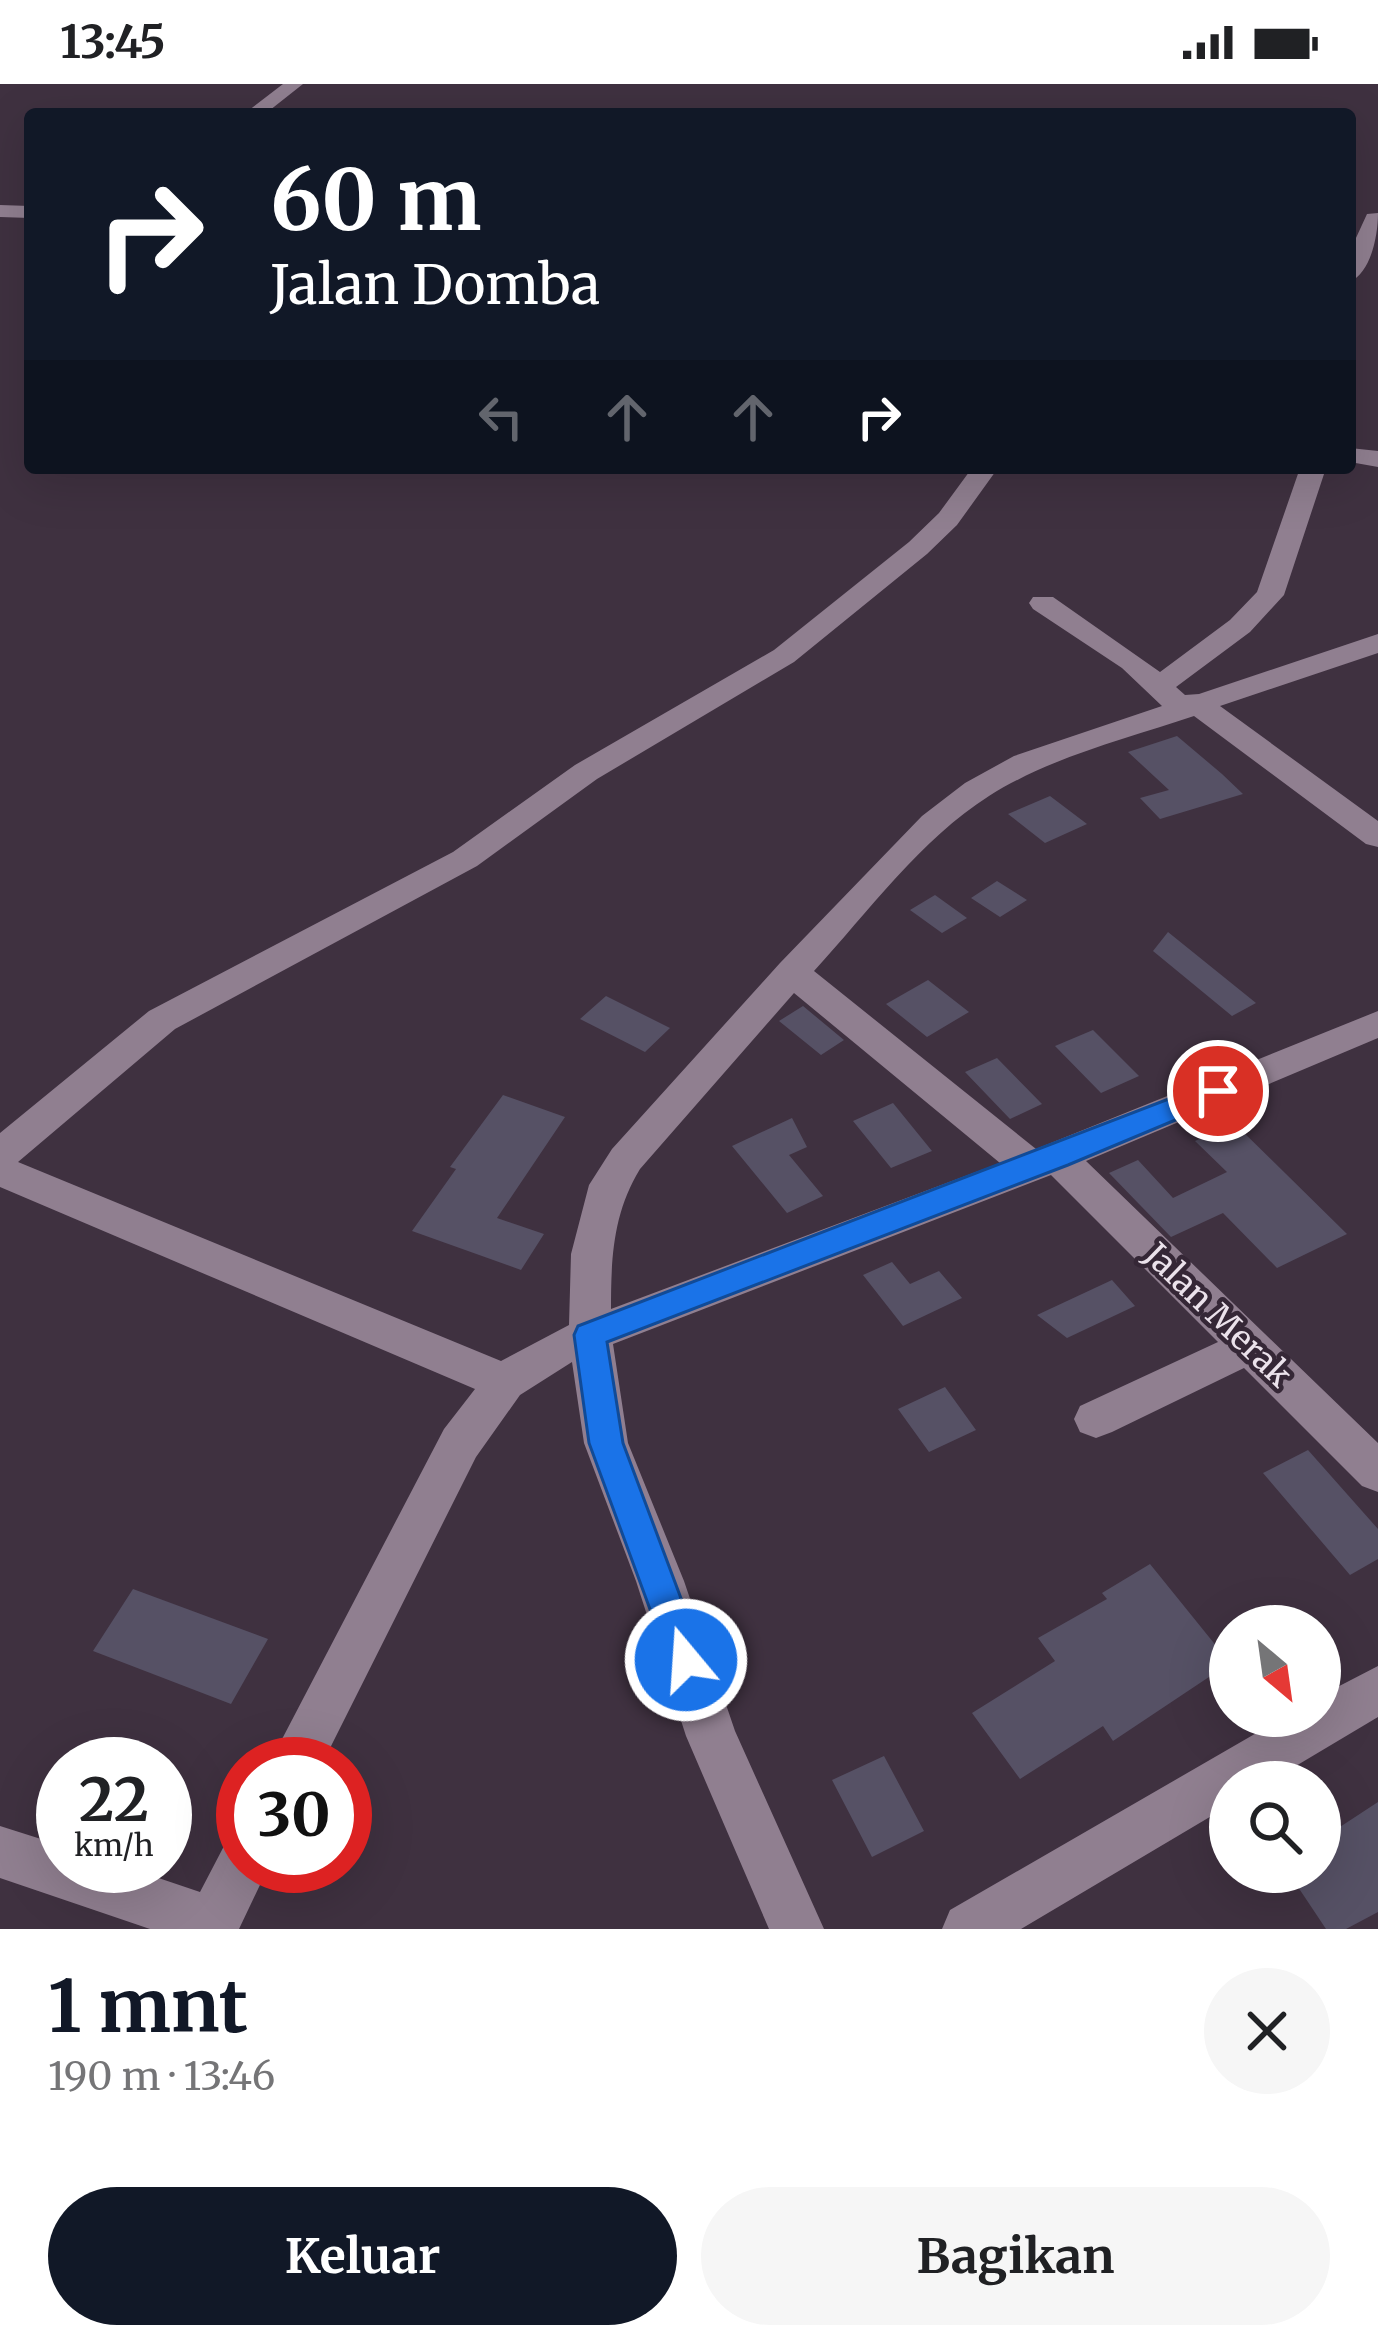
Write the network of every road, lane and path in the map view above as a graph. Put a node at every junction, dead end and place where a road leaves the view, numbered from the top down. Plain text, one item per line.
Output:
1 (294, 84) edge
2 (261, 108) edge
3 (1376, 218) edge
4 (1356, 260) edge
5 (981, 474) edge
6 (1311, 474) edge
7 (1043, 603) dead end
8 (1378, 643) edge
9 (1178, 699) junction
10 (1378, 837) edge
11 (792, 972) junction
12 (1378, 1024) edge
13 (1044, 1162) junction
14 (10, 1171) edge
15 (590, 1335) junction
16 (1250, 1346) junction
17 (505, 1382) junction
18 (1096, 1419) dead end
19 (1378, 1472) edge
20 (1378, 1690) edge
21 (309, 1737) edge
22 (0, 1852) edge
23 (229, 1893) edge
24 (212, 1926) edge
25 (797, 1929) edge
26 (969, 1929) edge

1 - 2 street
3 - 4 street
5 - 14 street
6 - 9 street
7 - 9 street
8 - 9 street
9 - 10 street
9 - 11 street
11 - 13 street, Jalan Merak
11 - 15 street
12 - 13 street
13 - 15 street
13 - 16 street, Jalan Merak
14 - 17 street
15 - 17 street
15 - 25 street
16 - 18 street
16 - 19 street, Jalan Merak
17 - 21 street
20 - 26 street
22 - 24 street
23 - 24 street

